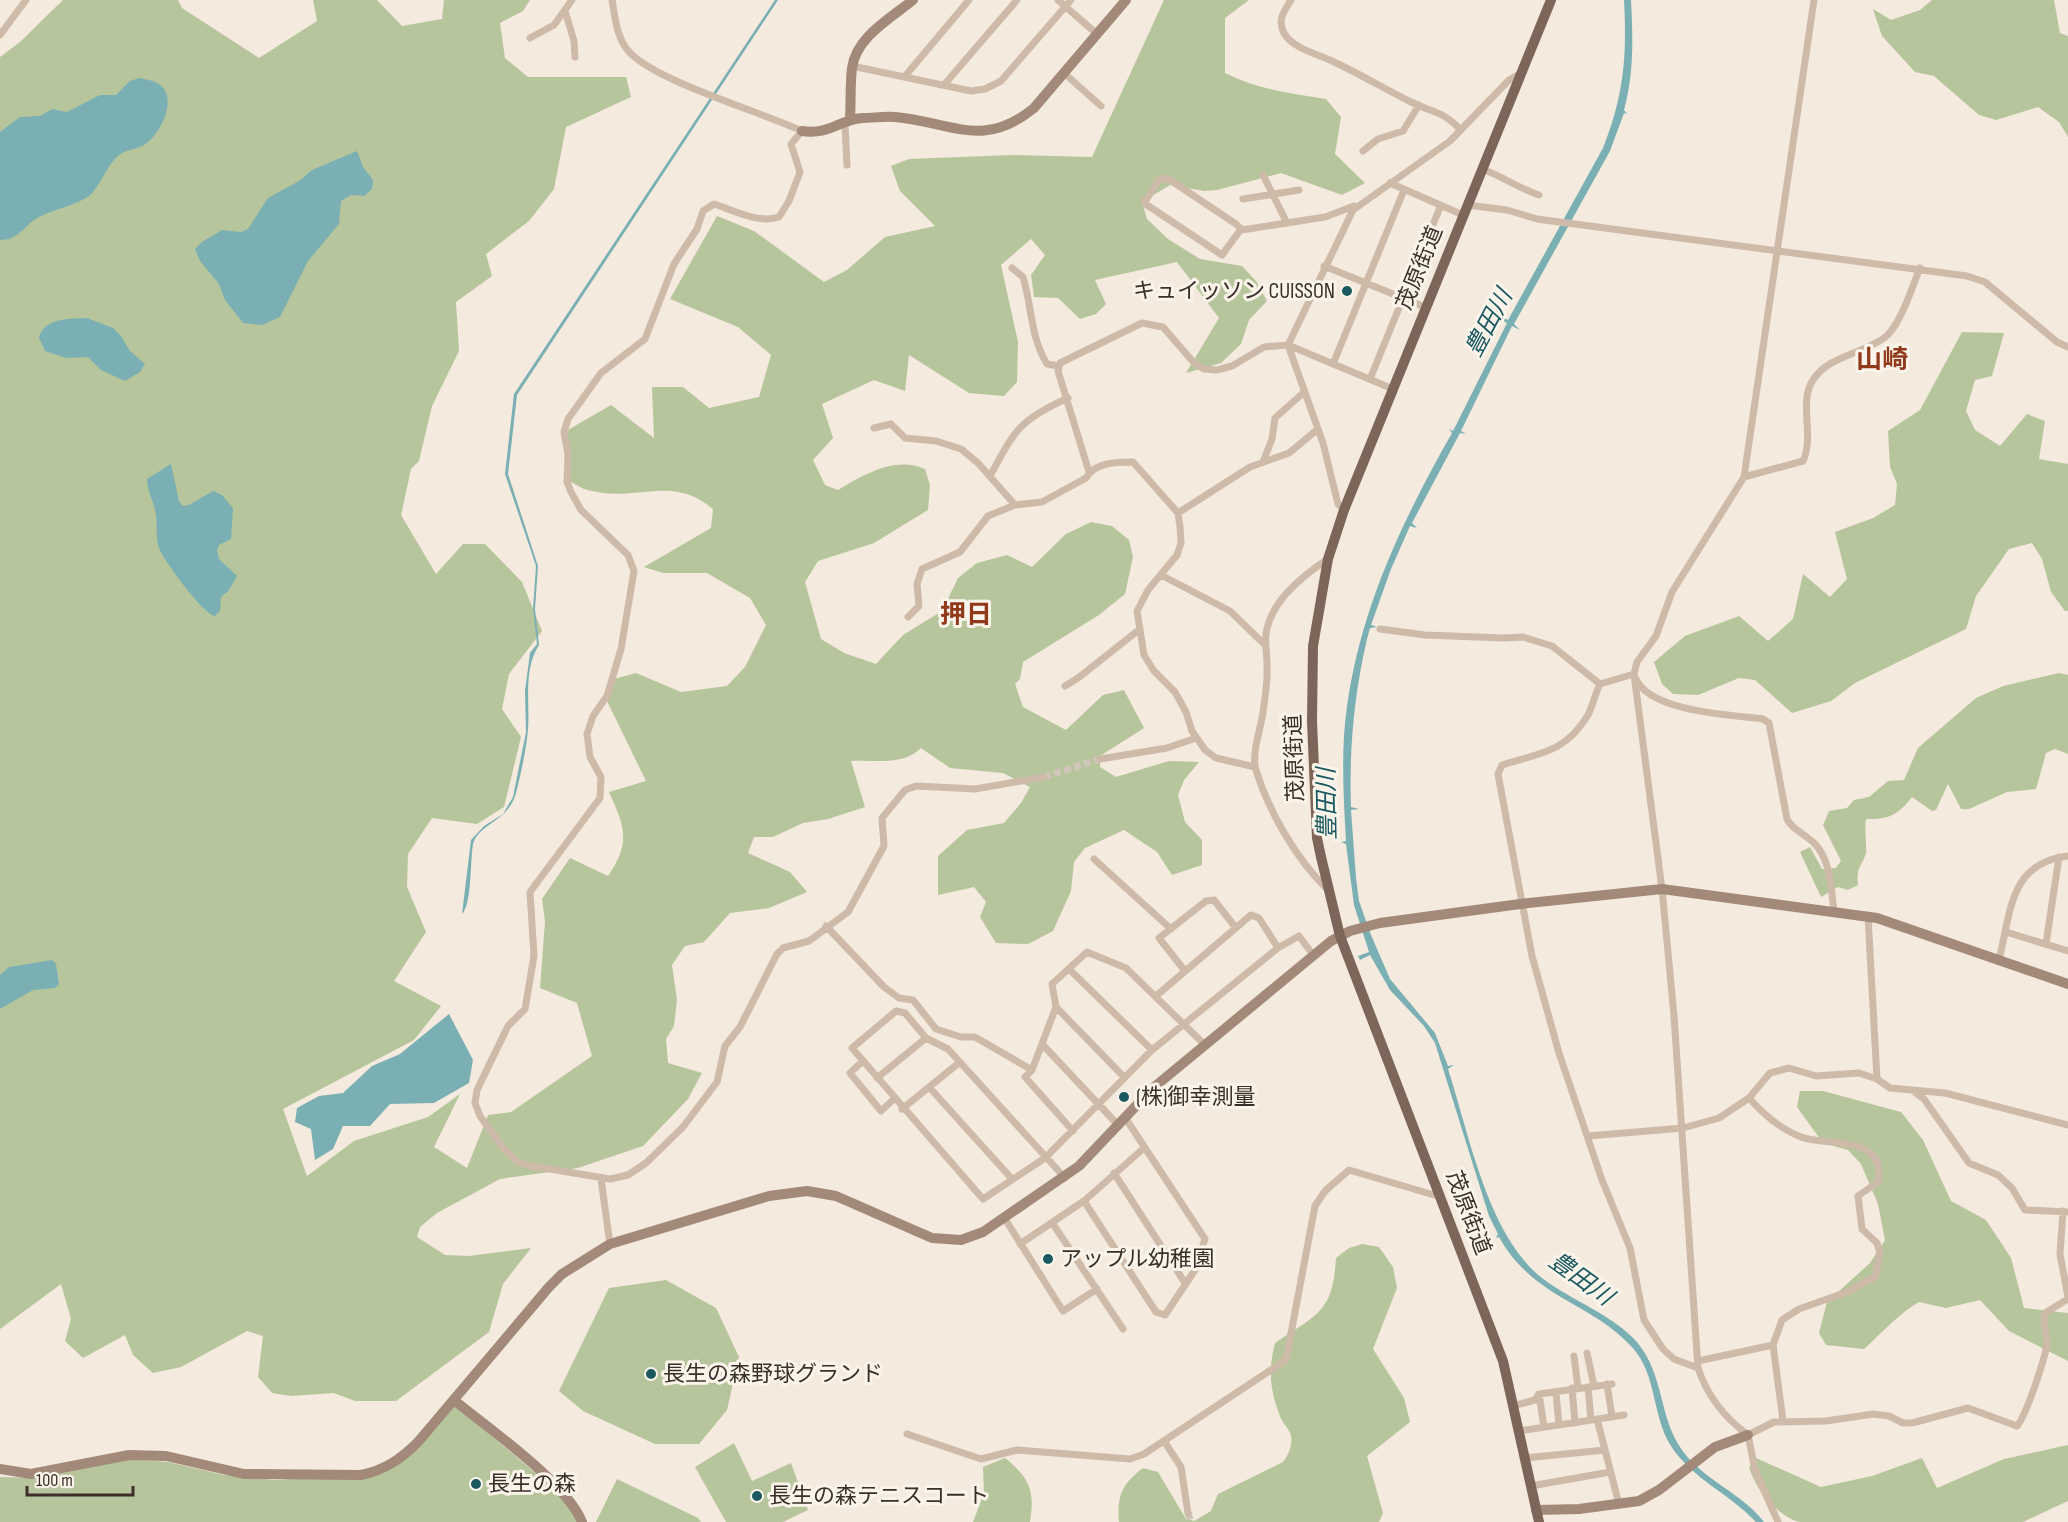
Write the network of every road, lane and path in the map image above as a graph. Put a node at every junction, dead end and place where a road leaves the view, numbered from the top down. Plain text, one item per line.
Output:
1 (26, 0) edge
2 (572, 0) edge
3 (612, 0) edge
4 (913, 0) edge
5 (969, 0) edge
6 (1017, 0) edge
7 (1058, 0) edge
8 (1126, 0) edge
9 (1291, 0) edge
10 (1551, 0) edge
11 (1814, 0) edge
12 (1068, 3) edge
13 (565, 11) junction
14 (1097, 34) junction
15 (0, 35) edge
16 (530, 38) dead end
17 (575, 57) dead end
18 (852, 66) junction
19 (1064, 73) junction
20 (1521, 73) junction
21 (906, 75) junction
22 (944, 85) junction
23 (1419, 105) junction
24 (1101, 106) dead end
25 (848, 122) junction
26 (1460, 129) junction
27 (802, 131) junction
28 (1363, 151) dead end
29 (847, 165) dead end
30 (1482, 169) junction
31 (1263, 175) dead end
32 (1390, 183) junction
33 (1299, 190) dead end
34 (1404, 190) junction
35 (1272, 194) junction
36 (1539, 195) dead end
37 (1243, 199) dead end
38 (1358, 205) junction
39 (1441, 205) junction
40 (1465, 210) junction
41 (1287, 223) junction
42 (1241, 229) junction
43 (1778, 250) junction
44 (1324, 266) junction
45 (1012, 268) dead end
46 (1920, 268) junction
47 (1366, 284) junction
48 (1402, 298) junction
49 (1425, 307) junction
50 (1287, 345) junction
51 (2068, 347) edge
52 (1334, 364) junction
53 (1059, 366) junction
54 (1370, 380) junction
55 (1393, 389) junction
56 (1303, 393) junction
57 (1068, 398) junction
58 (874, 428) dead end
59 (1318, 429) junction
60 (1263, 462) junction
61 (1089, 472) junction
62 (990, 476) junction
63 (1744, 477) junction
64 (1015, 505) junction
65 (1344, 510) junction
66 (1178, 513) junction
67 (1328, 559) junction
68 (1161, 575) junction
69 (908, 617) dead end
70 (1140, 628) junction
71 (1380, 629) dead end
72 (1265, 645) junction
73 (1634, 674) junction
74 (1600, 684) junction
75 (1065, 686) dead end
76 (1196, 738) junction
77 (1100, 759) tunnel mouth
78 (1255, 767) junction
79 (1044, 777) tunnel mouth
80 (2068, 856) edge
81 (2059, 857) junction
82 (1094, 859) dead end
83 (1662, 889) junction
84 (1330, 893) junction
85 (1520, 904) junction
86 (1834, 911) junction
87 (1868, 916) junction
88 (826, 926) junction
89 (1236, 928) junction
90 (1171, 929) junction
91 (2006, 932) junction
92 (1345, 934) junction
93 (2046, 944) junction
94 (1278, 948) junction
95 (2068, 951) edge
96 (1314, 956) junction
97 (1999, 960) junction
98 (1069, 969) junction
99 (1185, 971) junction
100 (2068, 984) edge
101 (1156, 996) junction
102 (1056, 1007) junction
103 (1183, 1023) junction
104 (927, 1038) junction
105 (1041, 1044) junction
106 (1205, 1045) junction
107 (1152, 1050) junction
108 (863, 1061) junction
109 (960, 1062) junction
110 (1032, 1070) junction
111 (1124, 1077) junction
112 (877, 1078) junction
113 (1877, 1078) junction
114 (929, 1087) junction
115 (1908, 1088) junction
116 (1749, 1098) junction
117 (894, 1099) junction
118 (1099, 1103) junction
119 (902, 1109) junction
120 (1122, 1123) junction
121 (2068, 1125) edge
122 (1683, 1128) junction
123 (1073, 1131) junction
124 (1588, 1136) junction
125 (1144, 1148) junction
126 (1045, 1158) junction
127 (1114, 1173) junction
128 (1065, 1178) junction
129 (601, 1179) junction
130 (1012, 1179) junction
131 (1441, 1197) junction
132 (1084, 1201) junction
133 (2066, 1211) edge
134 (1005, 1219) junction
135 (1053, 1224) junction
136 (610, 1244) junction
137 (1020, 1244) junction
138 (1185, 1283) junction
139 (1097, 1289) junction
140 (2068, 1298) edge
141 (1123, 1329) dead end
142 (1773, 1345) junction
143 (1587, 1353) dead end
144 (1574, 1356) dead end
145 (1698, 1365) junction
146 (1591, 1386) junction
147 (1575, 1388) junction
148 (1556, 1393) junction
149 (1539, 1394) junction
150 (454, 1400) junction
151 (1513, 1406) junction
152 (1624, 1415) dead end
153 (1612, 1417) junction
154 (1594, 1420) junction
155 (1783, 1421) junction
156 (1575, 1423) junction
157 (1559, 1425) junction
158 (1544, 1427) junction
159 (1519, 1431) junction
160 (908, 1434) dead end
161 (1748, 1435) junction
162 (1164, 1441) junction
163 (1605, 1450) junction
164 (1525, 1458) junction
165 (0, 1469) edge
166 (1610, 1472) junction
167 (1531, 1486) junction
168 (1619, 1504) junction
169 (1536, 1510) junction
170 (1188, 1513) tunnel mouth
171 (582, 1522) edge
172 (1539, 1522) edge
173 (1778, 1522) edge

1 - 15 street
2 - 13 street
3 - 27 street
4 - 18 street
5 - 21 street
6 - 22 street
7 - 12 street
8 - 14 street
9 - 23 street
10 - 20 main road, 茂原街道
11 - 43 street
12 - 14 street
12 - 22 street
13 - 16 street
13 - 17 street
14 - 19 street
18 - 21 street
18 - 25 street
19 - 24 street
19 - 25 street
20 - 26 street
20 - 30 main road, 茂原街道
21 - 22 street
23 - 26 street
23 - 28 street
25 - 27 street
25 - 29 street
26 - 32 street
27 - 129 street
30 - 36 street
30 - 40 main road, 茂原街道
31 - 35 street
32 - 34 street
32 - 38 street
33 - 35 street
34 - 39 street
34 - 47 street
35 - 37 street
35 - 41 street
38 - 41 street
38 - 44 street
39 - 40 street
39 - 48 street
40 - 43 street
40 - 49 main road, 茂原街道
41 - 42 street
42 - 42 street
43 - 46 street
43 - 63 street
44 - 47 street
44 - 50 street
45 - 53 street
46 - 51 street
46 - 63 street
47 - 48 street
47 - 52 street
48 - 49 street
48 - 54 street
49 - 55 main road, 茂原街道
50 - 52 street
50 - 53 street
50 - 56 street
52 - 54 street
53 - 57 street
54 - 55 street
55 - 65 main road, 茂原街道
56 - 59 street
56 - 60 street
57 - 61 street
57 - 62 street
58 - 62 street
59 - 60 street
59 - 65 street
60 - 66 street
61 - 64 street
61 - 66 street
62 - 64 street
63 - 73 street
64 - 69 street
65 - 67 main road, 茂原街道
66 - 68 street
67 - 72 street
67 - 84 main road, 茂原街道
68 - 70 street
68 - 72 street
70 - 75 street
70 - 76 street
71 - 74 street
72 - 78 street
73 - 74 street
73 - 83 street
73 - 86 street
74 - 85 street
76 - 77 street
76 - 78 street
78 - 84 street
79 - 88 street
80 - 81 street
81 - 91 street
81 - 93 street
82 - 90 street
83 - 85 street
83 - 86 street
83 - 122 street
84 - 92 main road, 茂原街道
85 - 92 street
85 - 124 street
86 - 87 street
87 - 97 street
87 - 113 street
88 - 110 street
88 - 129 street
89 - 90 street
89 - 94 street
89 - 99 street
90 - 99 street
91 - 93 street
91 - 97 street
92 - 96 street
92 - 131 main road, 茂原街道
93 - 95 street
94 - 96 street
94 - 103 street
96 - 106 street
97 - 100 street
98 - 101 street
98 - 102 street
98 - 107 street
99 - 101 street
101 - 103 street
102 - 105 street
102 - 111 street
103 - 106 street
103 - 107 street
104 - 108 street
104 - 109 street
104 - 112 street
105 - 110 street
105 - 118 street
106 - 120 street
107 - 111 street
108 - 112 street
108 - 117 street
109 - 114 street
109 - 126 street
110 - 123 street
111 - 118 street
112 - 117 street
113 - 115 street
113 - 116 street
114 - 119 street
114 - 130 street
115 - 121 street
115 - 133 street
116 - 122 street
116 - 142 street
117 - 119 street
118 - 120 street
118 - 123 street
119 - 130 street
120 - 125 street
120 - 128 street
122 - 124 street
122 - 145 street
123 - 126 street
124 - 145 street
125 - 127 street
125 - 138 street
126 - 128 street
126 - 130 street
127 - 132 street
127 - 138 street
128 - 134 street
129 - 136 street
131 - 151 main road, 茂原街道
131 - 162 street
132 - 135 street
132 - 138 street
133 - 140 street
134 - 136 street
134 - 137 street
135 - 137 street
135 - 139 street
136 - 150 street
137 - 139 street
139 - 141 street
140 - 155 street
142 - 145 street
142 - 155 street
143 - 146 street
144 - 147 street
145 - 161 street
146 - 147 street
146 - 153 street
146 - 154 street
147 - 148 street
147 - 156 street
148 - 149 street
148 - 157 street
149 - 151 street
149 - 158 street
150 - 165 street
150 - 171 street
151 - 159 main road, 茂原街道
152 - 153 street
153 - 154 street
154 - 156 street
154 - 163 street
155 - 161 street
156 - 157 street
157 - 158 street
158 - 159 street
159 - 164 main road, 茂原街道
160 - 162 street
161 - 168 street
161 - 173 street
162 - 170 street
163 - 164 street
163 - 166 street
164 - 167 main road, 茂原街道
166 - 167 street
166 - 168 street
167 - 169 main road, 茂原街道
168 - 169 street
169 - 172 main road, 茂原街道

